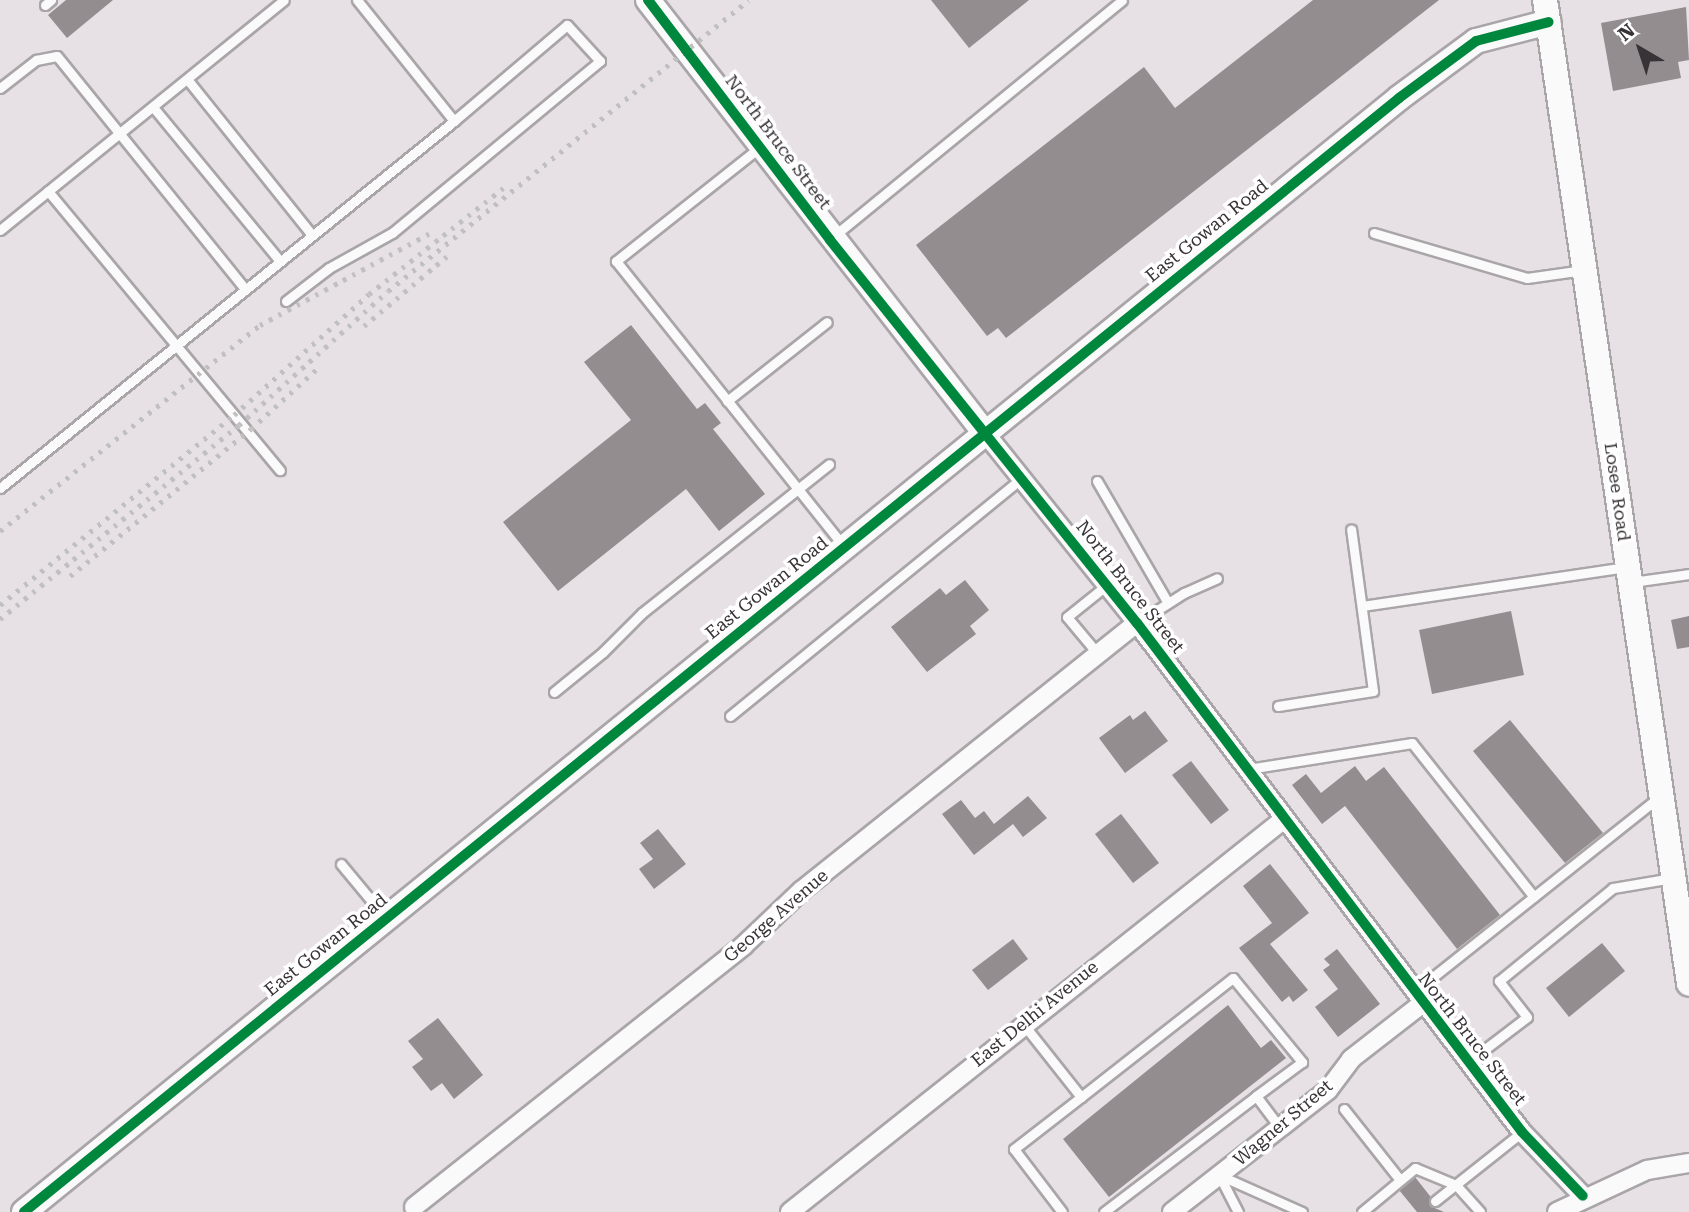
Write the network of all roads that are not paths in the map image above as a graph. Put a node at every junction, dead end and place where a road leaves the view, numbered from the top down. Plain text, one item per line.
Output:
1 (284, 0) edge
2 (357, 0) edge
3 (648, 0) edge
4 (1122, 0) edge
5 (1547, 11) edge
6 (187, 79) junction
7 (0, 88) edge
8 (153, 107) junction
9 (454, 121) junction
10 (118, 134) junction
11 (760, 147) junction
12 (48, 191) junction
13 (0, 230) edge
14 (1374, 233) dead end
15 (312, 235) junction
16 (830, 240) junction
17 (280, 261) junction
18 (1585, 270) junction
19 (245, 289) junction
20 (285, 302) dead end
21 (827, 322) dead end
22 (176, 345) junction
23 (727, 401) junction
24 (985, 433) junction
25 (829, 464) dead end
26 (280, 470) dead end
27 (1022, 478) junction
28 (1097, 481) dead end
29 (0, 488) edge
30 (797, 490) junction
31 (1351, 529) dead end
32 (845, 547) junction
33 (1629, 574) junction
34 (1689, 574) edge
35 (1217, 579) dead end
36 (1107, 585) junction
37 (1168, 603) junction
38 (1362, 606) junction
39 (1137, 624) junction
40 (1098, 654) junction
41 (554, 692) dead end
42 (1278, 706) dead end
43 (730, 716) dead end
44 (1245, 769) junction
45 (1661, 795) junction
46 (1283, 820) junction
47 (341, 864) dead end
48 (1673, 877) junction
49 (1534, 897) junction
50 (386, 919) junction
51 (1689, 984) edge
52 (1419, 998) junction
53 (1023, 1024) junction
54 (1468, 1062) junction
55 (1256, 1096) junction
56 (1081, 1097) junction
57 (1344, 1109) dead end
58 (1280, 1128) junction
59 (1522, 1132) junction
60 (1689, 1163) edge
61 (1219, 1175) junction
62 (1400, 1180) junction
63 (1455, 1185) junction
64 (1583, 1196) junction
65 (1435, 1201) dead end
66 (414, 1207) dead end
67 (1561, 1211) edge
68 (24, 1212) edge
69 (790, 1212) edge
70 (1062, 1212) edge
71 (1104, 1212) edge
72 (1172, 1212) edge
73 (1238, 1212) edge
74 (1302, 1212) edge
75 (1362, 1212) edge
76 (1480, 1212) edge

1 - 6 lane
2 - 9 lane
3 - 11 street, North Bruce Street
4 - 16 lane
5 - 18 street, Losee Road
5 - 24 street, East Gowan Road
6 - 8 lane
6 - 15 lane
7 - 10 lane
8 - 10 lane
8 - 17 lane
9 - 15 lane
9 - 20 lane
10 - 12 lane
10 - 19 lane
11 - 16 street, North Bruce Street
11 - 23 lane
12 - 13 lane
12 - 22 lane
14 - 18 lane
15 - 17 lane
16 - 24 street, North Bruce Street
17 - 19 lane
18 - 33 street, Losee Road
19 - 22 lane
21 - 23 lane
22 - 26 lane
22 - 29 lane
23 - 30 lane
24 - 27 street, North Bruce Street
24 - 32 street, East Gowan Road
25 - 30 lane
27 - 36 street, North Bruce Street
27 - 43 lane
28 - 37 lane
30 - 32 lane
30 - 41 lane
31 - 38 lane
32 - 50 street, East Gowan Road
33 - 34 lane
33 - 38 lane
33 - 45 street, Losee Road
35 - 37 lane
36 - 39 street, North Bruce Street
36 - 40 lane
37 - 39 lane
38 - 42 lane
39 - 40 street, George Avenue
39 - 44 street, North Bruce Street
40 - 66 street, George Avenue
44 - 46 street, North Bruce Street
44 - 49 lane
45 - 48 street, Losee Road
45 - 49 lane
46 - 52 street, North Bruce Street
46 - 53 street, East Delhi Avenue
47 - 50 lane
48 - 51 street, Losee Road
48 - 54 lane
49 - 52 lane
50 - 68 street, East Gowan Road
52 - 54 street, North Bruce Street
52 - 58 street, Wagner Street
53 - 56 lane
53 - 69 street, East Delhi Avenue
54 - 59 street, North Bruce Street
55 - 56 lane
55 - 58 lane
55 - 71 lane
56 - 70 lane
57 - 62 lane
58 - 61 street, Wagner Street
59 - 63 lane
59 - 64 street, North Bruce Street
60 - 64 street
61 - 72 street, Wagner Street
61 - 73 lane
61 - 74 lane
62 - 63 lane
62 - 75 lane
63 - 65 lane
63 - 76 lane
64 - 67 street

